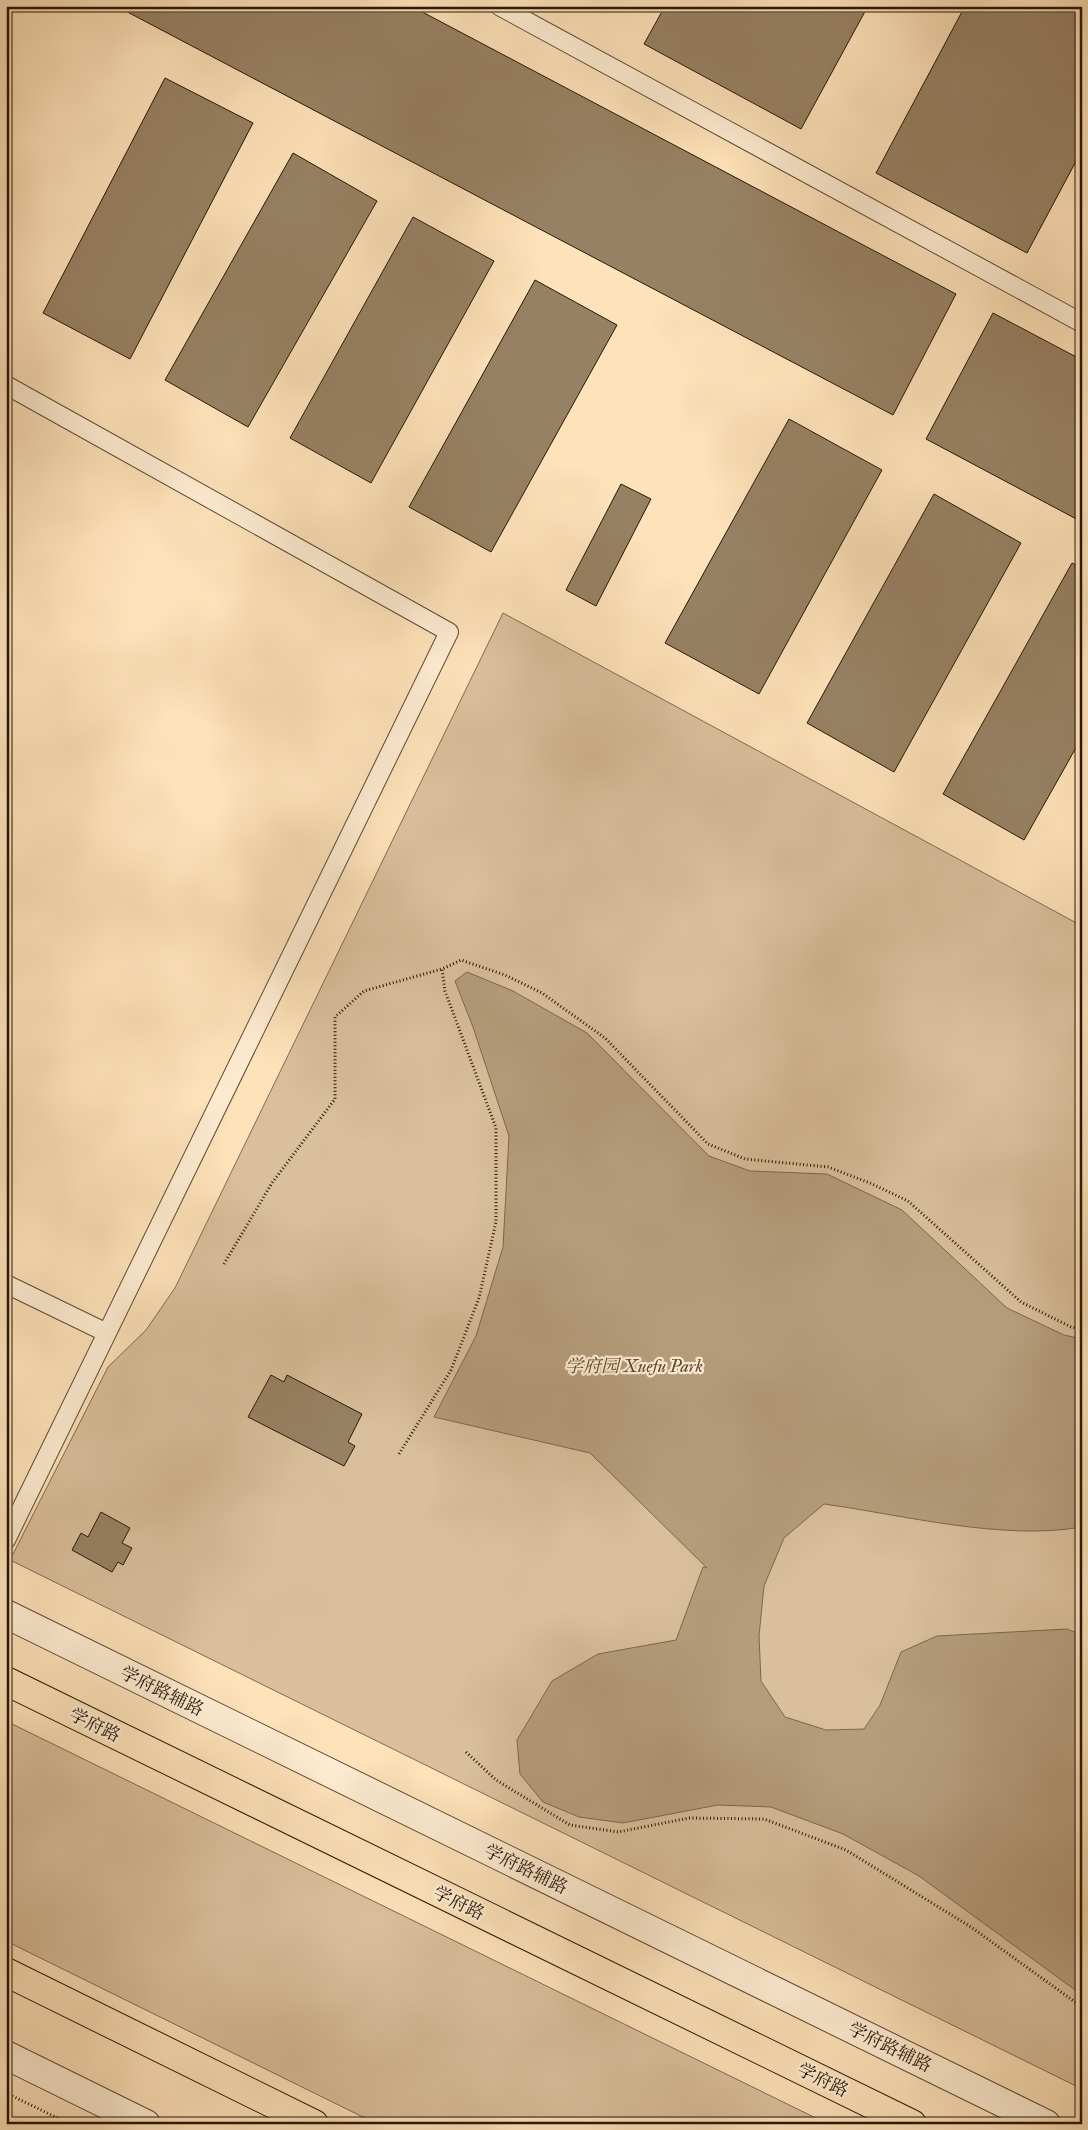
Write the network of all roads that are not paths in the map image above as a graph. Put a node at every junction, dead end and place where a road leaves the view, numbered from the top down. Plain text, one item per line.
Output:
1 (499, 6) edge
2 (1082, 323) edge
3 (6, 385) edge
4 (6, 1284) edge
5 (107, 1333) junction
6 (6, 1540) edge
7 (6, 1614) edge
8 (6, 1681) edge
9 (6, 1972) edge
10 (6, 2055) edge
11 (146, 2124) edge
12 (314, 2124) edge
13 (912, 2124) edge
14 (1046, 2124) edge

1 - 2 lane
3 - 5 lane
4 - 5 lane
5 - 6 lane
7 - 14 street, 学府路辅路
8 - 13 highway, 学府路
9 - 12 highway
10 - 11 street

